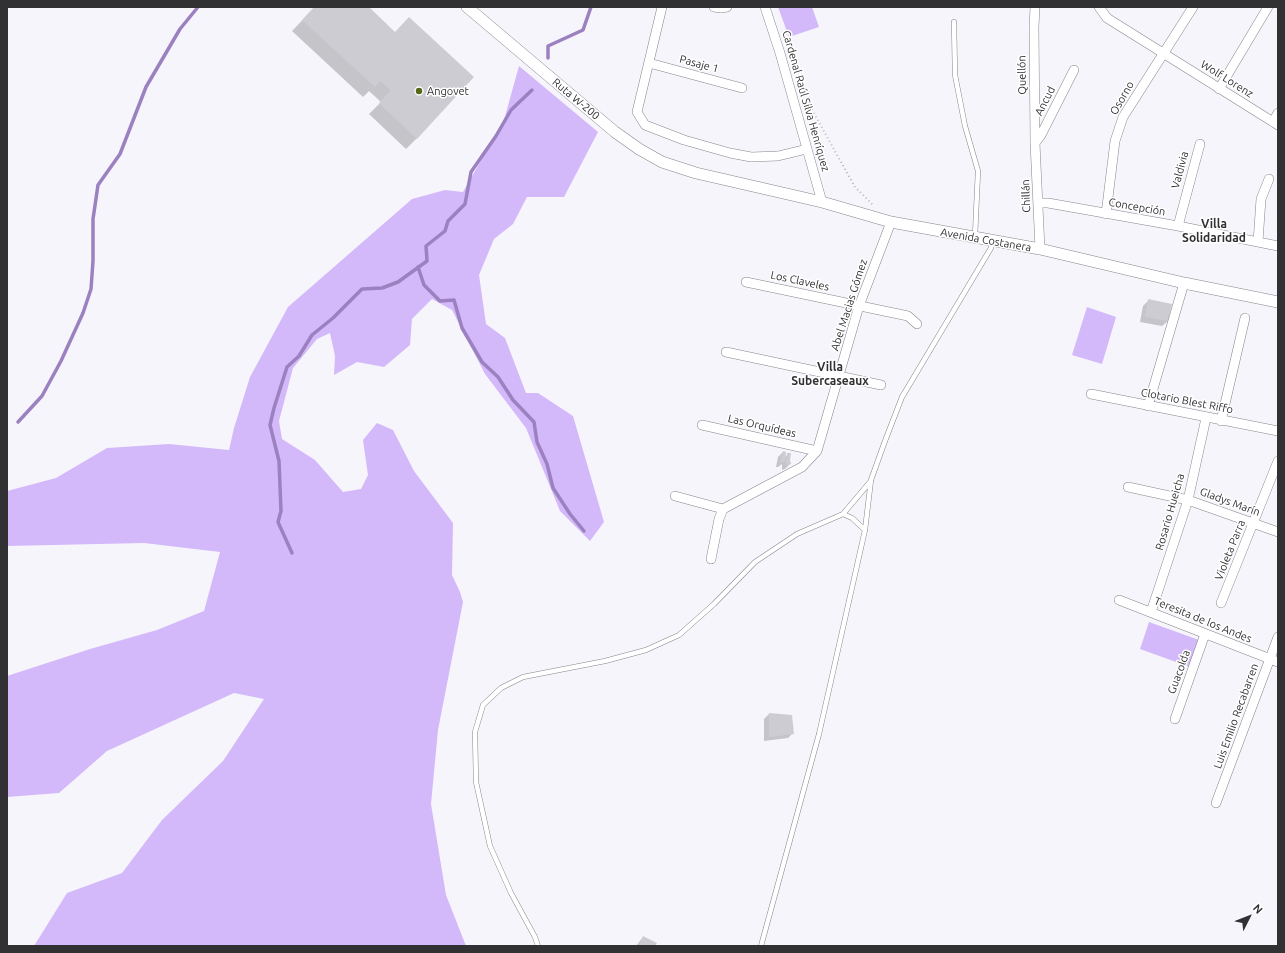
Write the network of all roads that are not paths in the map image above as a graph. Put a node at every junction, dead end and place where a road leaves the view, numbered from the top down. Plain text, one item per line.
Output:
1 (467, 7) edge
2 (662, 7) edge
3 (714, 7) edge
4 (727, 7) edge
5 (765, 7) edge
6 (1035, 7) edge
7 (1099, 7) edge
8 (1194, 7) edge
9 (1268, 7) edge
10 (954, 22) dead end
11 (1164, 54) junction
12 (649, 63) junction
13 (1074, 70) dead end
14 (742, 88) dead end
15 (1219, 88) junction
16 (1278, 112) edge
17 (1275, 123) edge
18 (1035, 142) junction
19 (1200, 144) dead end
20 (807, 149) junction
21 (696, 173) joint
22 (1269, 179) dead end
23 (822, 202) junction
24 (1038, 203) junction
25 (1106, 214) junction
26 (891, 222) junction
27 (1178, 226) junction
28 (975, 238) junction
29 (993, 241) junction
30 (1258, 242) junction
31 (1278, 246) edge
32 (1040, 249) junction
33 (746, 282) dead end
34 (1184, 283) junction
35 (1278, 302) edge
36 (860, 306) junction
37 (1246, 318) dead end
38 (917, 324) dead end
39 (726, 352) dead end
40 (839, 375) junction
41 (881, 385) dead end
42 (1091, 394) dead end
43 (1148, 406) junction
44 (1206, 418) junction
45 (1221, 421) junction
46 (702, 425) dead end
47 (1278, 431) edge
48 (817, 451) junction
49 (1278, 461) edge
50 (871, 480) junction
51 (1128, 487) dead end
52 (675, 496) dead end
53 (1188, 500) junction
54 (723, 510) junction
55 (843, 514) junction
56 (1254, 523) junction
57 (865, 530) junction
58 (1278, 532) edge
59 (711, 559) dead end
60 (1119, 600) dead end
61 (1221, 603) dead end
62 (1151, 612) junction
63 (1206, 634) junction
64 (1278, 637) edge
65 (1274, 661) edge
66 (1175, 719) dead end
67 (1216, 803) dead end
68 (538, 946) edge
69 (761, 946) edge

1 - 21 street, Ruta W-200
2 - 12 street
3 - 4 street
5 - 20 street, Cardenal Raúl Silva Henríquez
6 - 18 street, Quellón
7 - 11 street, Wolf Lorenz
8 - 11 street, Osorno
9 - 15 street
10 - 28 lane
11 - 15 street, Wolf Lorenz
11 - 25 street, Osorno
12 - 14 street, Pasaje 1
12 - 20 street
13 - 18 street, Ancud
15 - 17 street, Wolf Lorenz
16 - 17 street
18 - 24 street, Chillán
19 - 27 street, Valdivia
20 - 23 street, Cardenal Raúl Silva Henríquez
21 - 23 street, Avenida Costanera
22 - 30 street
23 - 26 street, Avenida Costanera
24 - 25 street, Concepción
24 - 32 street, Chillán
25 - 27 street, Concepción
26 - 28 street, Avenida Costanera
26 - 36 street, Abel Macias Gómez
27 - 30 street, Concepción
28 - 29 street, Avenida Costanera
29 - 32 street, Avenida Costanera
29 - 50 lane
30 - 31 street, Concepción
32 - 34 street, Avenida Costanera
33 - 36 street, Los Claveles
34 - 35 street, Avenida Costanera
34 - 43 street
36 - 38 street, Los Claveles
36 - 40 street, Abel Macias Gómez
37 - 45 street
39 - 40 street
40 - 41 street
40 - 48 street, Abel Macias Gómez
42 - 43 street, Clotario Blest Riffo
43 - 44 street, Clotario Blest Riffo
44 - 45 street, Clotario Blest Riffo
44 - 53 street, Rosario Hueicha
45 - 47 street, Clotario Blest Riffo
46 - 48 street, Las Orquídeas
48 - 54 street, Abel Macias Gómez
49 - 56 street, Violeta Parra
50 - 55 lane
50 - 57 lane
51 - 53 street, Gladys Marín
52 - 54 street
53 - 56 street, Gladys Marín
53 - 62 street, Rosario Hueicha
54 - 59 street
55 - 57 lane
55 - 68 lane
56 - 58 street, Gladys Marín
56 - 61 street, Violeta Parra
57 - 69 lane
60 - 62 street, Teresita de los Andes
62 - 63 street, Teresita de los Andes
63 - 65 street, Teresita de los Andes
63 - 66 street, Guacolda
64 - 65 street, Luis Emilio Recabarren
65 - 67 street, Luis Emilio Recabarren

